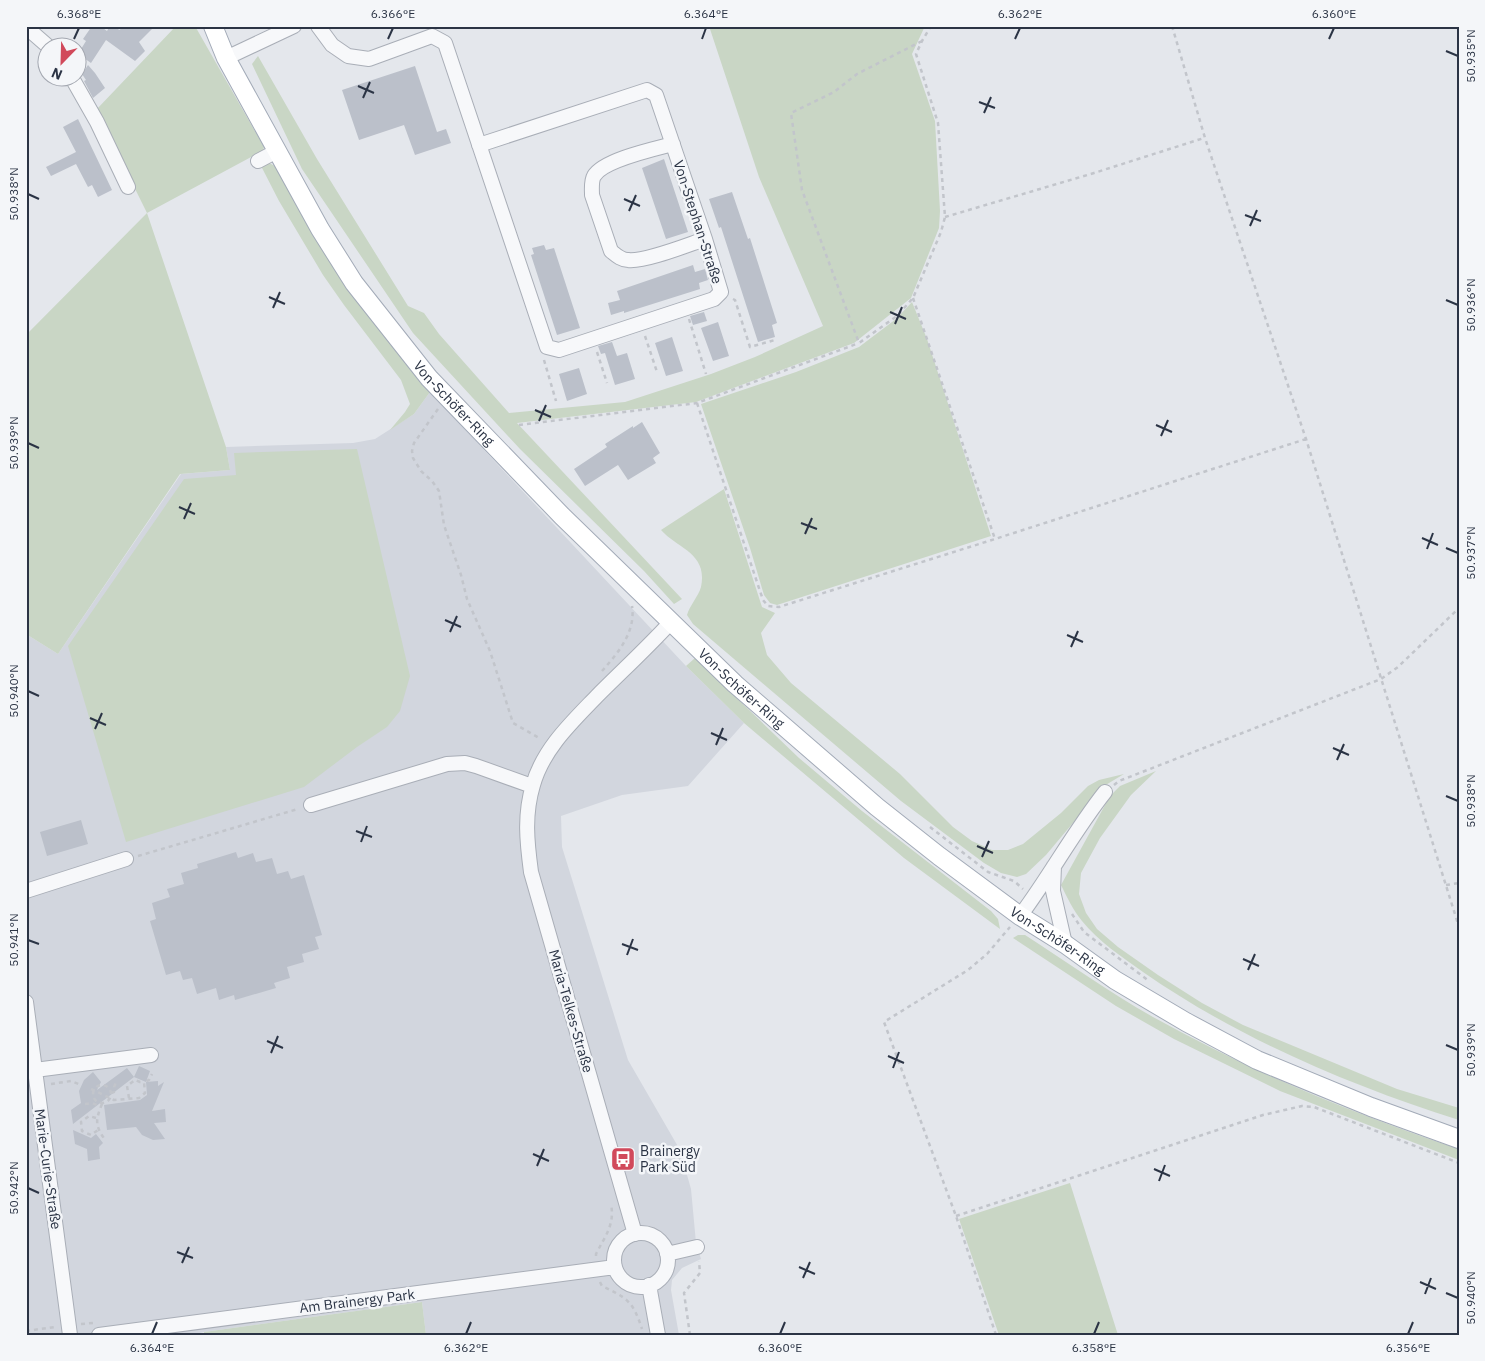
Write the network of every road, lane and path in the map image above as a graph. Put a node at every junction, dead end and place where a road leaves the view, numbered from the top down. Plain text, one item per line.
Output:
1 (213, 26) edge
2 (294, 26) edge
3 (318, 26) edge
4 (931, 26) edge
5 (1172, 26) edge
6 (26, 28) edge
7 (38, 38) edge
8 (922, 41) junction
9 (226, 58) junction
10 (78, 88) edge
11 (1205, 138) junction
12 (673, 144) junction
13 (479, 145) junction
14 (277, 151) junction
15 (258, 161) dead end
16 (128, 187) dead end
17 (945, 217) junction
18 (705, 239) junction
19 (721, 292) junction
20 (913, 298) junction
21 (686, 308) junction
22 (641, 323) junction
23 (592, 339) junction
24 (775, 340) dead end
25 (859, 343) junction
26 (547, 347) junction
27 (657, 372) dead end
28 (706, 374) dead end
29 (607, 383) dead end
30 (450, 401) junction
31 (556, 401) dead end
32 (697, 403) junction
33 (520, 425) dead end
34 (1306, 439) junction
35 (995, 539) junction
36 (638, 591) junction
37 (1459, 608) edge
38 (670, 623) junction
39 (600, 672) dead end
40 (1381, 679) junction
41 (538, 744) dead end
42 (532, 786) junction
43 (1105, 792) joint
44 (311, 805) joint
45 (926, 825) dead end
46 (126, 859) joint
47 (1054, 866) junction
48 (1459, 883) edge
49 (1446, 885) junction
50 (26, 891) edge
51 (1033, 898) junction
52 (1056, 907) junction
53 (1020, 916) junction
54 (1459, 927) edge
55 (1065, 944) junction
56 (1154, 985) dead end
57 (26, 1002) edge
58 (151, 1056) dead end
59 (35, 1070) junction
60 (152, 1074) dead end
61 (117, 1080) dead end
62 (144, 1082) junction
63 (81, 1085) dead end
64 (37, 1086) junction
65 (92, 1090) junction
66 (111, 1093) junction
67 (129, 1098) junction
68 (111, 1099) junction
69 (98, 1102) junction
70 (85, 1104) dead end
71 (102, 1104) junction
72 (96, 1118) junction
73 (98, 1130) junction
74 (1459, 1139) edge
75 (106, 1141) dead end
76 (1459, 1163) edge
77 (610, 1202) dead end
78 (956, 1216) junction
79 (635, 1234) junction
80 (696, 1247) joint
81 (667, 1254) junction
82 (615, 1267) junction
83 (598, 1269) junction
84 (649, 1286) junction
85 (70, 1335) edge
86 (99, 1335) edge
87 (644, 1335) edge
88 (658, 1335) edge
89 (690, 1335) edge
90 (996, 1335) edge

1 - 9 main road, Von-Schöfer-Ring
2 - 9 street
3 - 13 street
4 - 8 path
5 - 11 path
6 - 7 street
8 - 17 path
8 - 25 path
9 - 14 main road, Von-Schöfer-Ring
10 - 16 street
11 - 17 path
11 - 34 path
12 - 13 street, Von-Stephan-Straße
12 - 18 street, Von-Stephan-Straße
12 - 18 street
13 - 26 street
14 - 15 street
14 - 30 main road, Von-Schöfer-Ring
17 - 20 path
18 - 19 street, Von-Stephan-Straße
19 - 21 street, Von-Stephan-Straße
19 - 24 path
20 - 25 path
20 - 35 path
21 - 22 street, Von-Stephan-Straße
21 - 28 path
22 - 23 street, Von-Stephan-Straße
22 - 27 path
23 - 26 street, Von-Stephan-Straße
23 - 29 path
25 - 32 path
26 - 31 path
30 - 36 main road, Von-Schöfer-Ring
30 - 41 path
32 - 33 path
32 - 35 path
34 - 35 path
34 - 40 path
36 - 38 main road, Von-Schöfer-Ring
36 - 39 path
37 - 40 path
38 - 42 street, Maria-Telkes-Straße
38 - 53 main road, Von-Schöfer-Ring
40 - 43 path
40 - 49 path
42 - 44 street
42 - 79 street, Maria-Telkes-Straße
43 - 47 street
44 - 46 path
45 - 51 path
46 - 50 street
47 - 51 street
47 - 52 street
48 - 49 path
49 - 54 path
51 - 53 street
52 - 55 street
52 - 56 path
53 - 55 main road, Von-Schöfer-Ring
53 - 78 path
55 - 74 main road, Von-Schöfer-Ring
57 - 59 street, Marie-Curie-Straße
58 - 59 street
59 - 64 street, Marie-Curie-Straße
60 - 62 path
61 - 66 path
62 - 67 path
62 - 67 path
63 - 64 path
64 - 85 street, Marie-Curie-Straße
65 - 66 path
65 - 68 path
65 - 69 path
66 - 68 path
67 - 68 path
68 - 71 path
69 - 70 path
69 - 71 path
71 - 72 path
72 - 73 path
72 - 73 path
73 - 75 path
76 - 78 path
77 - 83 path
78 - 90 path
79 - 81 street
79 - 82 street
80 - 81 street
80 - 89 path
81 - 84 street
82 - 83 street, Am Brainergy Park
82 - 84 street
83 - 86 street, Am Brainergy Park
83 - 87 path
84 - 88 street

